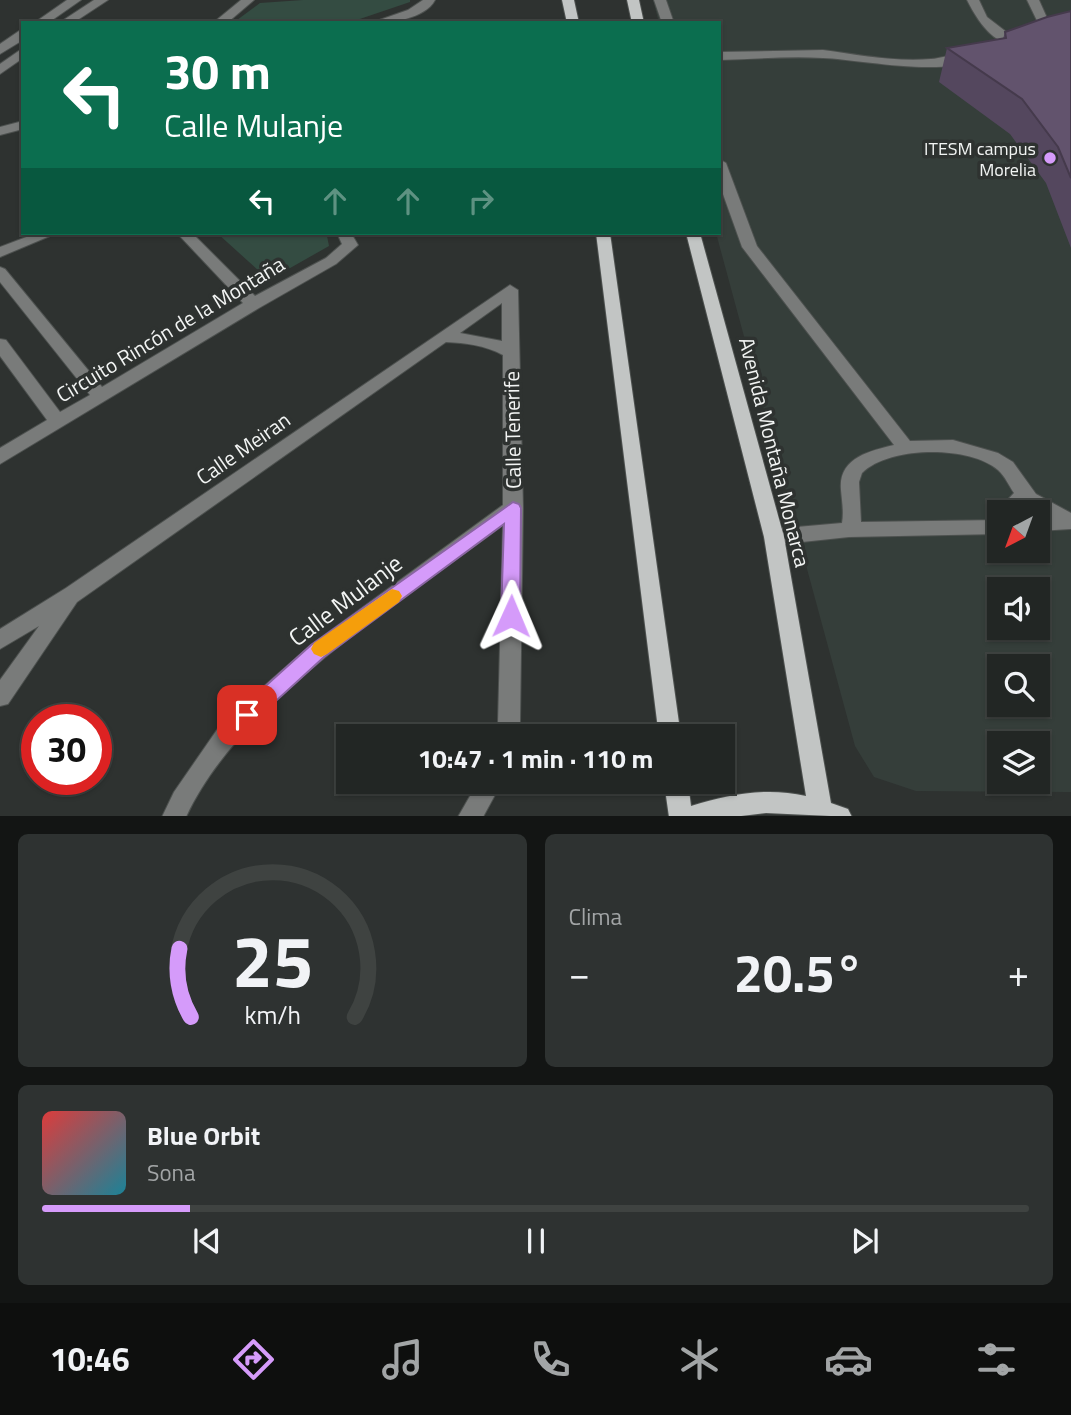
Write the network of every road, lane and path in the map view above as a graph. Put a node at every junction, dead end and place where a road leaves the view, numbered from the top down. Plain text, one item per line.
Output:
1 (75, 0) edge
2 (102, 0) edge
3 (247, 0) edge
4 (429, 0) edge
5 (568, 0) edge
6 (634, 0) edge
7 (660, 0) edge
8 (973, 0) edge
9 (1033, 0) edge
10 (43, 21) edge
11 (68, 21) edge
12 (221, 21) edge
13 (383, 21) edge
14 (573, 21) edge
15 (638, 21) edge
16 (667, 21) edge
17 (21, 35) edge
18 (1009, 40) junction
19 (997, 47) edge
20 (0, 50) edge
21 (21, 54) edge
22 (979, 54) edge
23 (721, 56) edge
24 (0, 70) edge
25 (21, 126) edge
26 (0, 131) edge
27 (721, 168) edge
28 (45, 235) edge
29 (186, 235) edge
30 (345, 235) edge
31 (603, 235) edge
32 (694, 235) edge
33 (0, 252) edge
34 (0, 272) edge
35 (510, 290) joint
36 (253, 304) junction
37 (443, 337) junction
38 (0, 344) edge
39 (511, 352) junction
40 (101, 397) junction
41 (58, 422) junction
42 (906, 448) junction
43 (0, 457) edge
44 (1025, 494) junction
45 (1019, 500) edge
46 (513, 508) junction
47 (1071, 522) edge
48 (1050, 523) edge
49 (987, 524) edge
50 (987, 528) edge
51 (978, 529) junction
52 (849, 530) junction
53 (774, 537) junction
54 (73, 594) junction
55 (0, 640) edge
56 (0, 697) edge
57 (509, 724) edge
58 (668, 724) edge
59 (484, 794) edge
60 (678, 794) edge
61 (830, 813) edge
62 (174, 816) edge
63 (471, 816) edge
64 (681, 816) edge
65 (694, 816) edge

1 - 10 street
2 - 11 street
3 - 12 street
4 - 13 street
5 - 14 main road
6 - 15 main road
7 - 16 street
8 - 18 street
9 - 18 street
17 - 20 street
18 - 19 street
21 - 24 street
22 - 23 street
25 - 26 street
27 - 42 street
28 - 33 street
29 - 36 street
30 - 36 street, Circuito Rincón de la Montaña
31 - 58 main road
32 - 53 main road, Avenida Montaña Monarca
34 - 40 street
35 - 37 street, Calle Meiran
35 - 39 street, Calle Tenerife
36 - 40 street, Circuito Rincón de la Montaña
37 - 39 street
37 - 54 street, Calle Meiran
38 - 41 street
39 - 46 street, Calle Tenerife
40 - 41 street, Circuito Rincón de la Montaña
41 - 43 street, Circuito Rincón de la Montaña
42 - 44 street
42 - 52 street
44 - 45 street
44 - 47 street
46 - 57 street, Calle Tenerife
46 - 62 street, Calle Mulanje
47 - 48 street
49 - 51 street
50 - 51 street
51 - 52 street
52 - 53 street
53 - 61 main road, Avenida Montaña Monarca
54 - 55 street, Calle Meiran
54 - 56 street
59 - 63 street
60 - 64 main road
61 - 65 main road

